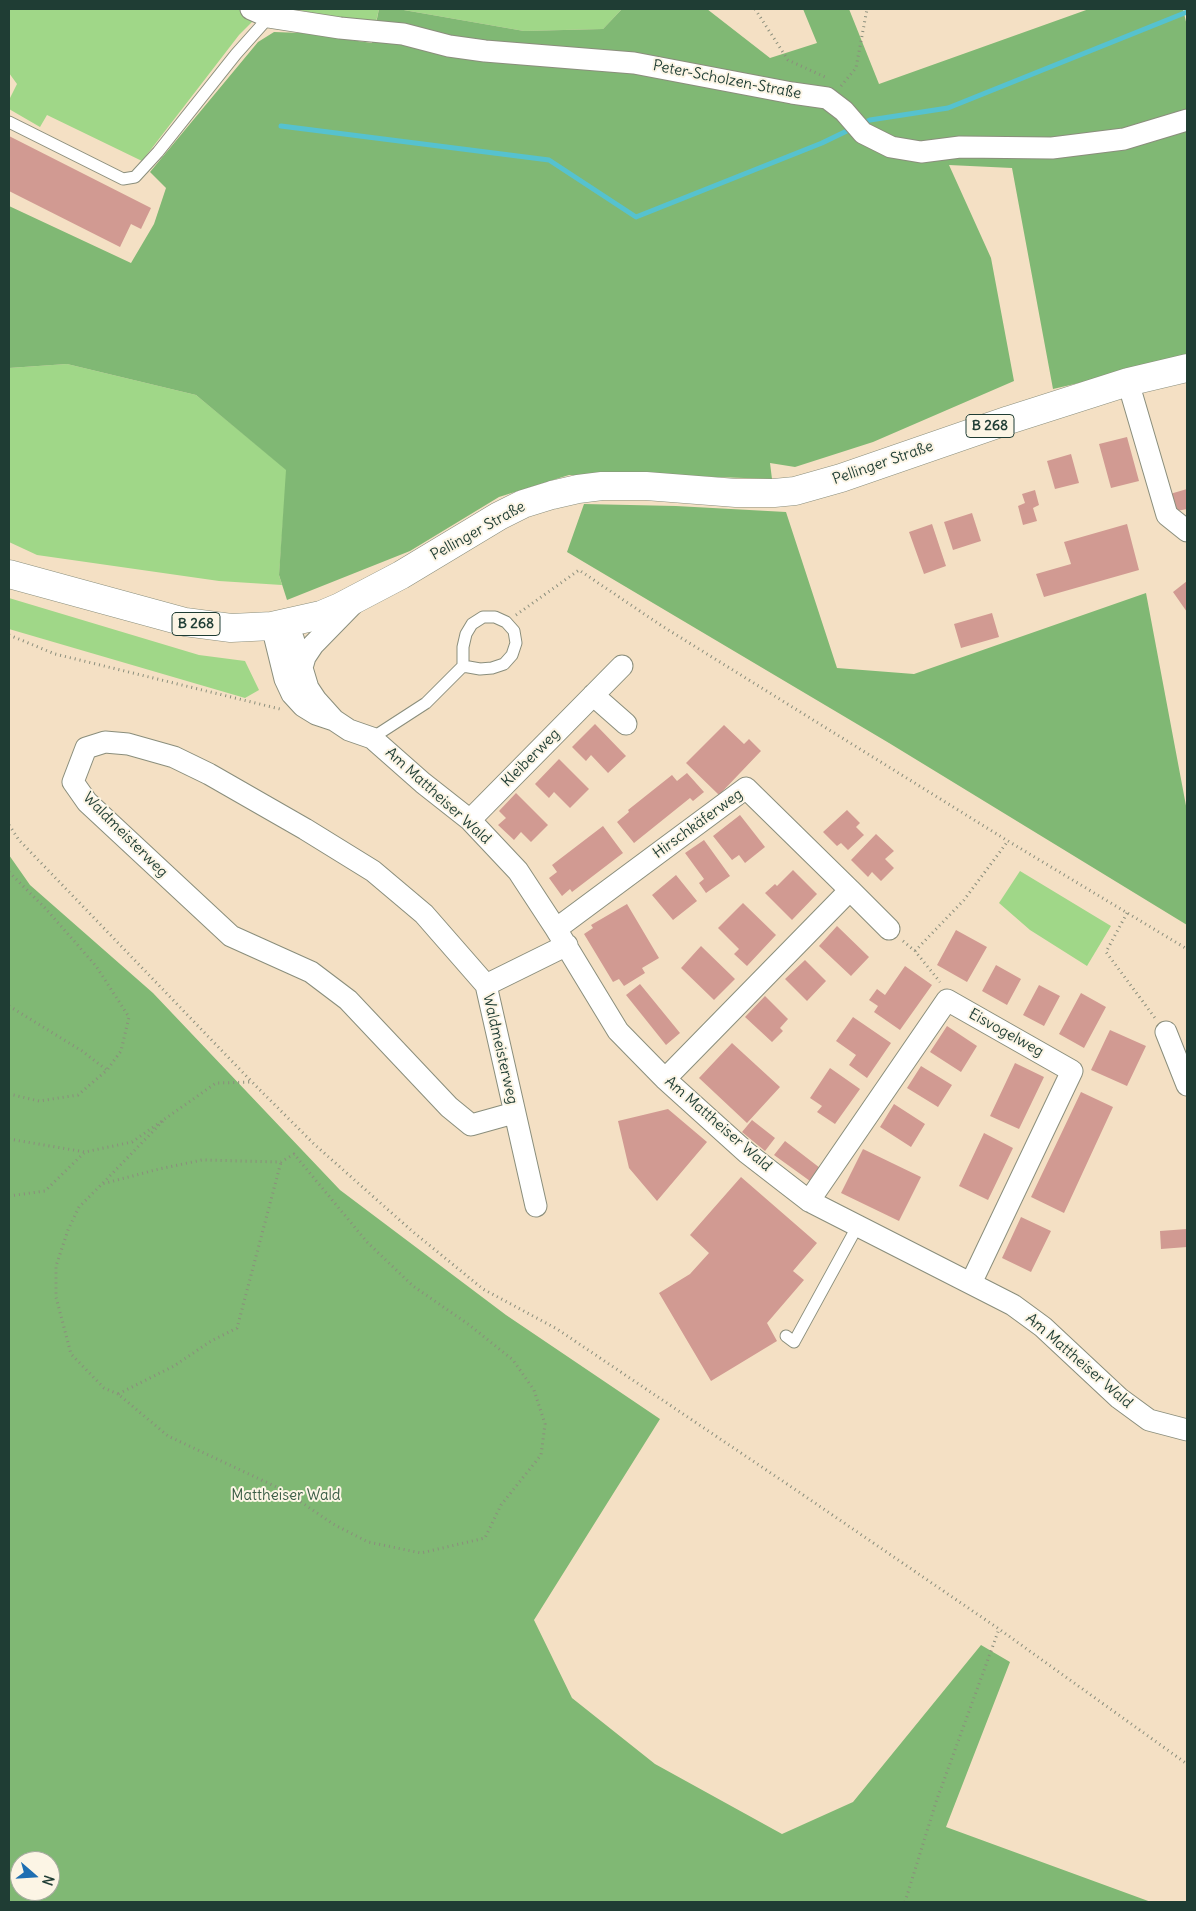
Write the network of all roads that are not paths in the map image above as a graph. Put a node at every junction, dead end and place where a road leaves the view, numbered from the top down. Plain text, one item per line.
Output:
1 (260, 13) edge
2 (1187, 120) edge
3 (9, 122) edge
4 (1187, 368) edge
5 (1128, 382) junction
6 (1187, 532) edge
7 (9, 574) edge
8 (357, 599) junction
9 (272, 626) junction
10 (464, 666) junction
11 (622, 666) dead end
12 (302, 671) junction
13 (593, 695) junction
14 (334, 720) junction
15 (626, 724) dead end
16 (372, 738) junction
17 (470, 820) junction
18 (850, 890) junction
19 (889, 929) dead end
20 (562, 937) junction
21 (486, 985) junction
22 (1166, 1032) road end
23 (665, 1079) junction
24 (1187, 1085) edge
25 (514, 1113) junction
26 (809, 1201) junction
27 (536, 1206) dead end
28 (858, 1227) junction
29 (971, 1283) junction
30 (786, 1336) dead end
31 (1187, 1430) edge

1 - 2 street, Peter-Scholzen-Straße
1 - 3 lane
4 - 5 main road, Pellinger Straße / B 268
5 - 6 street
5 - 8 main road, Pellinger Straße / B 268
7 - 9 main road, Pellinger Straße / B 268
8 - 9 main road, Pellinger Straße / B 268
8 - 12 street
9 - 12 street, Am Mattheiser Wald
9 - 14 street, Am Mattheiser Wald
10 - 10 lane
10 - 16 lane
11 - 13 street, Kleiberweg
12 - 14 street, Am Mattheiser Wald
13 - 15 street
13 - 17 street, Kleiberweg
14 - 16 street, Am Mattheiser Wald
16 - 17 street, Am Mattheiser Wald
17 - 20 street, Am Mattheiser Wald
18 - 19 street, Hirschkäferweg
18 - 20 street, Hirschkäferweg
18 - 23 street
20 - 21 street, Waldmeisterweg
20 - 23 street, Am Mattheiser Wald
21 - 25 street, Waldmeisterweg
21 - 25 street, Waldmeisterweg
22 - 24 street
23 - 26 street, Am Mattheiser Wald
25 - 27 street, Waldmeisterweg
26 - 28 street, Am Mattheiser Wald
26 - 29 street, Eisvogelweg
28 - 29 street, Am Mattheiser Wald
28 - 30 lane
29 - 31 street, Am Mattheiser Wald

